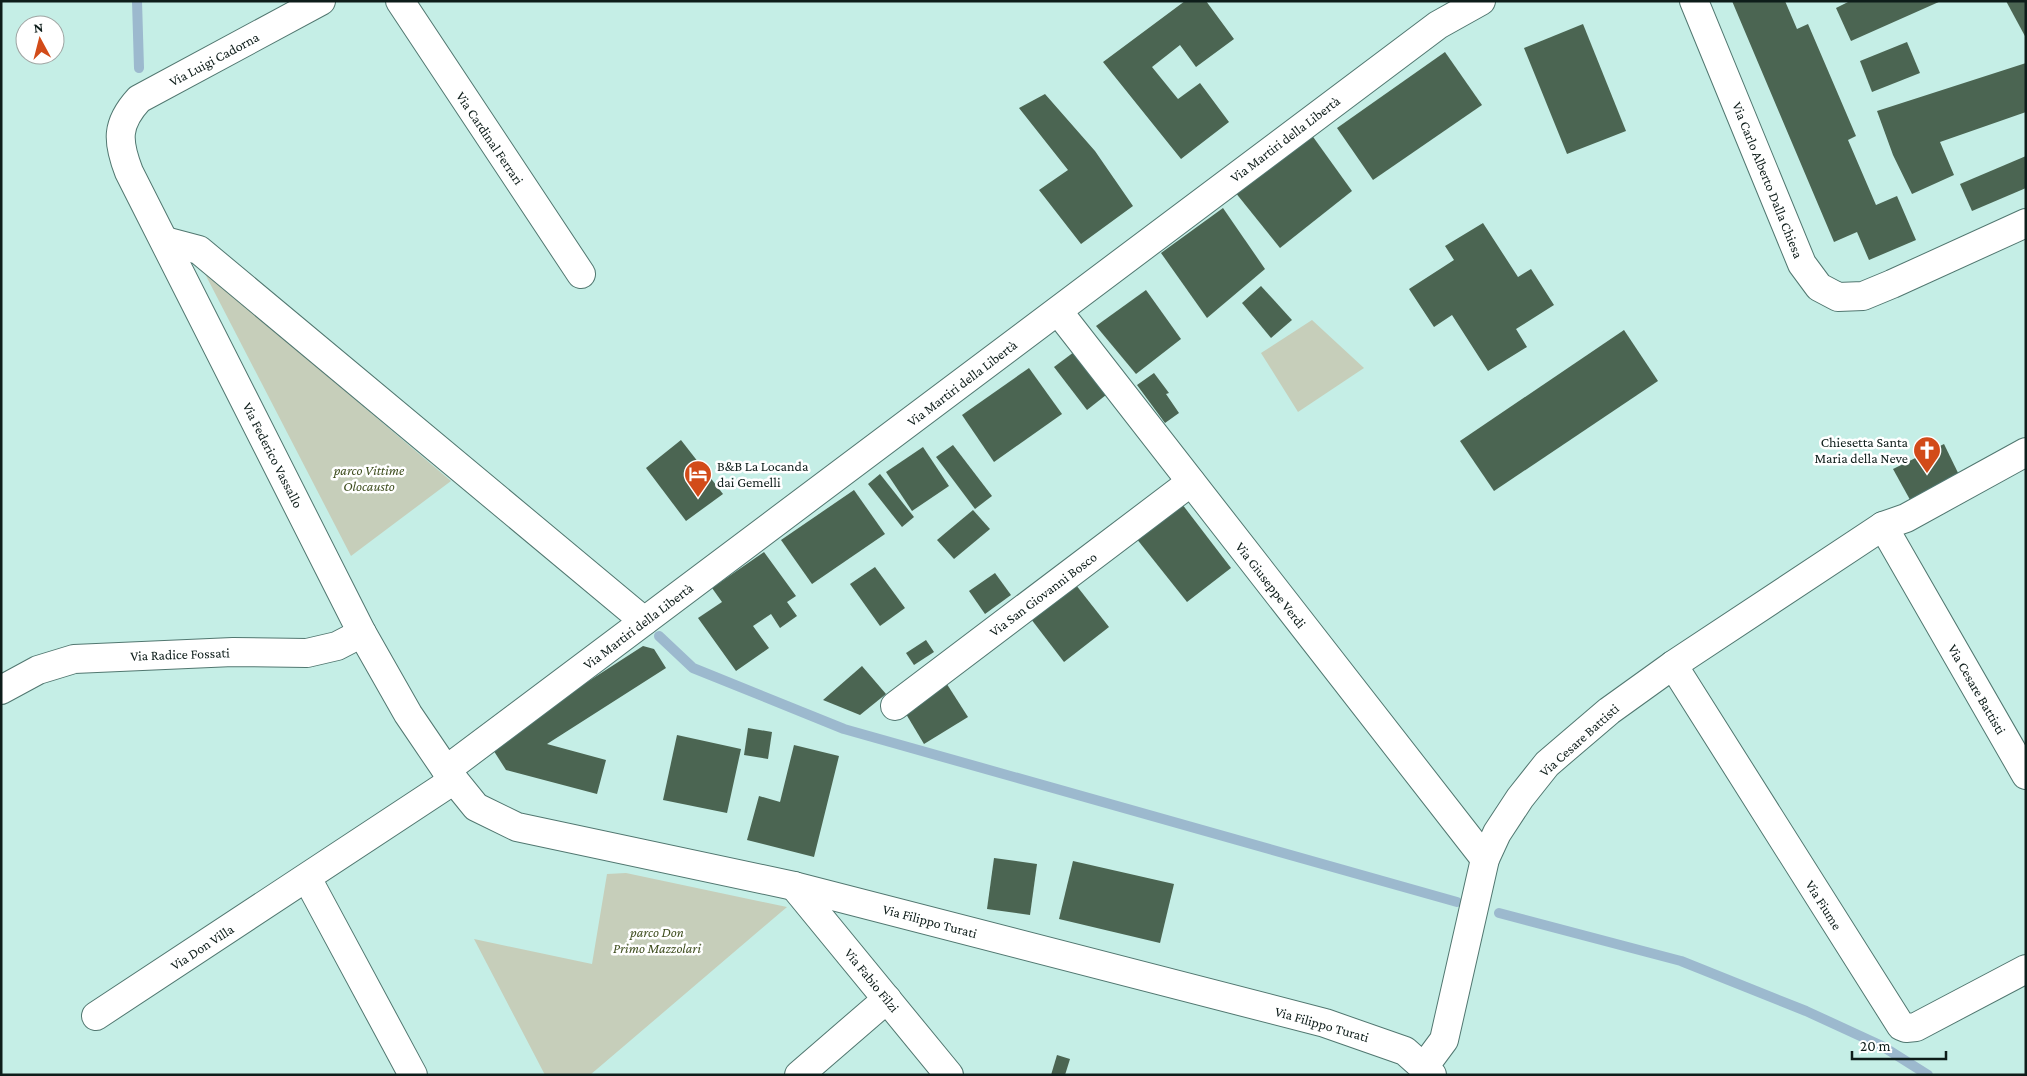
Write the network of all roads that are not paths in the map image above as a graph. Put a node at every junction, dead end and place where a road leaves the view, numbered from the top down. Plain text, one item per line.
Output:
1 (321, 1) edge
2 (400, 1) edge
3 (1481, 1) edge
4 (1694, 1) edge
5 (121, 131) joint
6 (2026, 223) edge
7 (165, 241) junction
8 (581, 274) dead end
9 (1058, 311) junction
10 (2026, 452) edge
11 (1191, 482) junction
12 (1883, 526) junction
13 (644, 621) junction
14 (362, 633) junction
15 (1673, 665) junction
16 (1, 690) edge
17 (895, 706) dead end
18 (450, 775) junction
19 (2026, 775) edge
20 (1485, 859) junction
21 (307, 878) junction
22 (794, 886) junction
23 (2026, 969) edge
24 (887, 999) junction
25 (96, 1016) dead end
26 (1428, 1071) edge
27 (413, 1075) edge
28 (799, 1075) edge
29 (949, 1075) edge

1 - 5 street, Via Luigi Cadorna
2 - 8 street, Via Cardinal Ferrari
3 - 9 street, Via Martiri della Libertà
4 - 6 street, Via Carlo Alberto Dalla Chiesa
5 - 7 street, Via Federico Vassallo
7 - 13 street
7 - 14 street, Via Federico Vassallo
9 - 11 street, Via Giuseppe Verdi
9 - 13 street, Via Martiri della Libertà
10 - 12 street, Via Cesare Battisti
11 - 17 street, Via San Giovanni Bosco
11 - 20 street, Via Giuseppe Verdi
12 - 15 street, Via Cesare Battisti
12 - 19 street, Via Cesare Battisti
13 - 18 street, Via Martiri della Libertà
14 - 16 street, Via Radice Fossati
14 - 18 street, Via Federico Vassallo
15 - 20 street, Via Cesare Battisti
15 - 23 street, Via Fiume
18 - 21 street, Via Don Villa
18 - 22 street, Via Filippo Turati
20 - 26 street, Via Cesare Battisti
21 - 25 street, Via Don Villa
21 - 27 street
22 - 24 street, Via Fabio Filzi
22 - 26 street, Via Filippo Turati
24 - 28 street
24 - 29 street, Via Fabio Filzi

